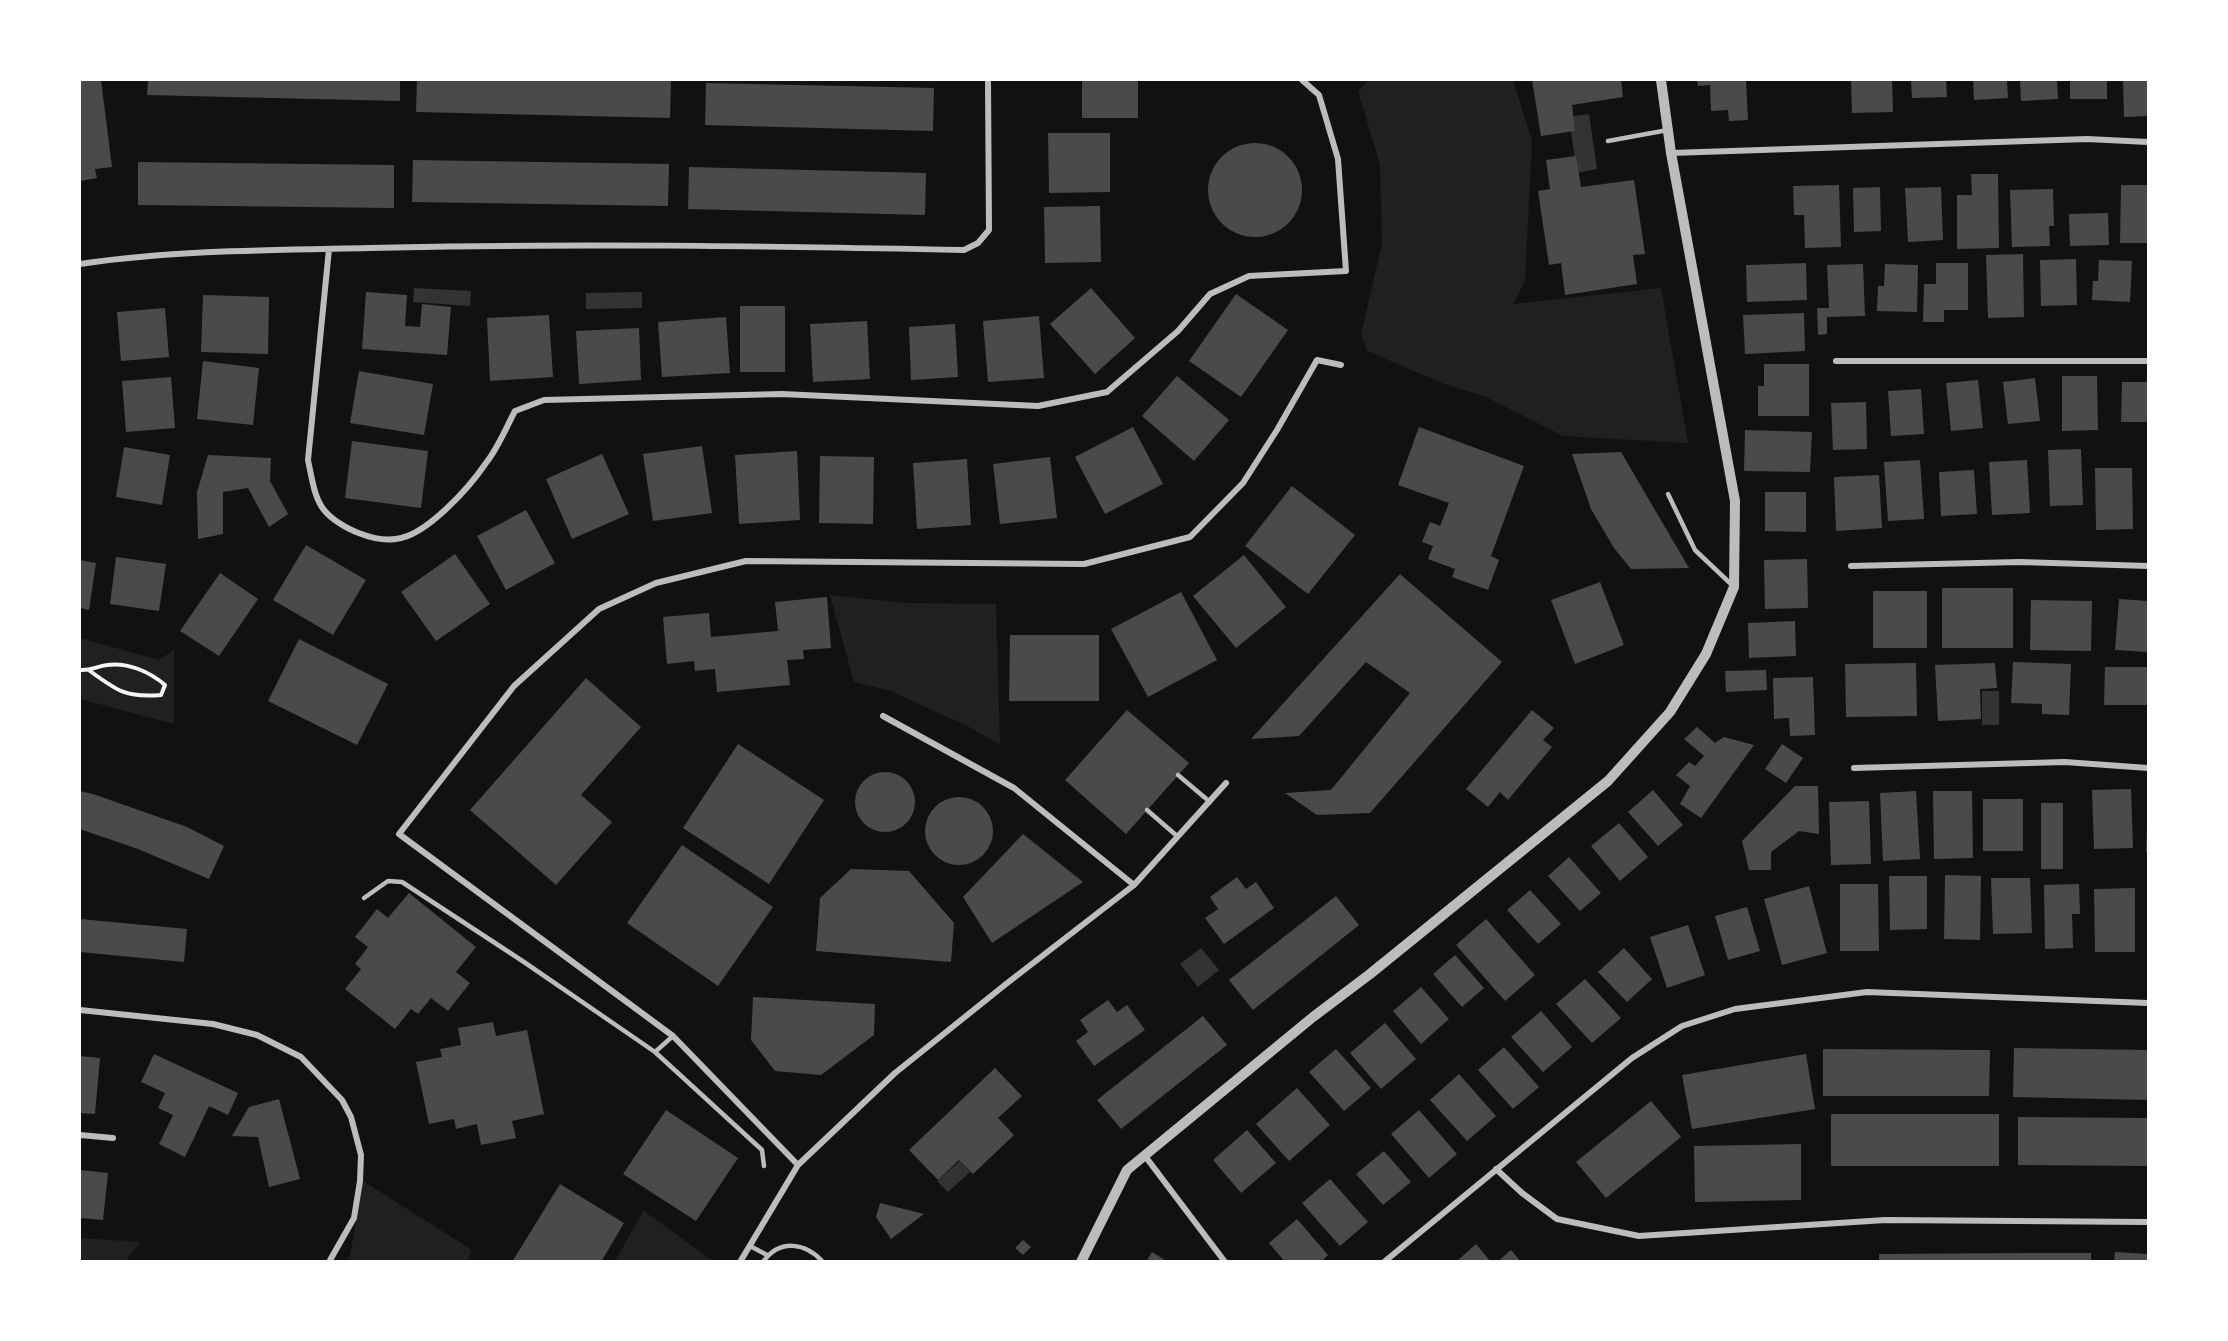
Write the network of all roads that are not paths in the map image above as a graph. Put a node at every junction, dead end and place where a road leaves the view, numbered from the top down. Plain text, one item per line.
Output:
1 (988, 80) edge
2 (1302, 80) edge
3 (1661, 80) edge
4 (1668, 130) junction
5 (1608, 141) dead end
6 (2148, 142) edge
7 (1671, 153) junction
8 (328, 249) junction
9 (80, 264) edge
10 (1836, 361) dead end
11 (2148, 361) edge
12 (1341, 365) dead end
13 (1668, 495) dead end
14 (1851, 566) dead end
15 (2148, 566) edge
16 (1734, 587) junction
17 (883, 716) dead end
18 (1854, 768) dead end
19 (2148, 768) edge
20 (1178, 775) dead end
21 (1226, 783) dead end
22 (1210, 802) junction
23 (1147, 810) dead end
24 (1177, 836) junction
25 (1134, 885) junction
26 (364, 898) dead end
27 (2148, 1003) edge
28 (80, 1010) edge
29 (673, 1036) junction
30 (655, 1052) junction
31 (80, 1135) edge
32 (113, 1138) dead end
33 (1145, 1156) junction
34 (798, 1165) junction
35 (764, 1167) dead end
36 (1497, 1169) junction
37 (2148, 1222) edge
38 (750, 1246) junction
39 (767, 1255) junction
40 (329, 1262) edge
41 (740, 1262) edge
42 (763, 1262) edge
43 (823, 1262) edge
44 (1081, 1262) edge
45 (1225, 1262) edge
46 (1384, 1262) edge

1 - 8 street
2 - 8 street
3 - 4 street
4 - 5 lane
4 - 7 street
6 - 7 street
7 - 16 street
8 - 9 street
10 - 11 street
12 - 29 street
13 - 16 lane
14 - 15 street
16 - 33 street
17 - 25 street
18 - 19 street
20 - 22 lane
21 - 22 street
22 - 24 street
23 - 24 lane
24 - 25 street
25 - 34 street
26 - 30 lane
27 - 36 street
28 - 40 street
29 - 30 lane
29 - 34 street
30 - 35 lane
31 - 32 street
33 - 44 street
33 - 45 street
34 - 38 street
36 - 37 street
36 - 46 street
38 - 39 lane
38 - 41 street
39 - 42 lane
39 - 43 lane

